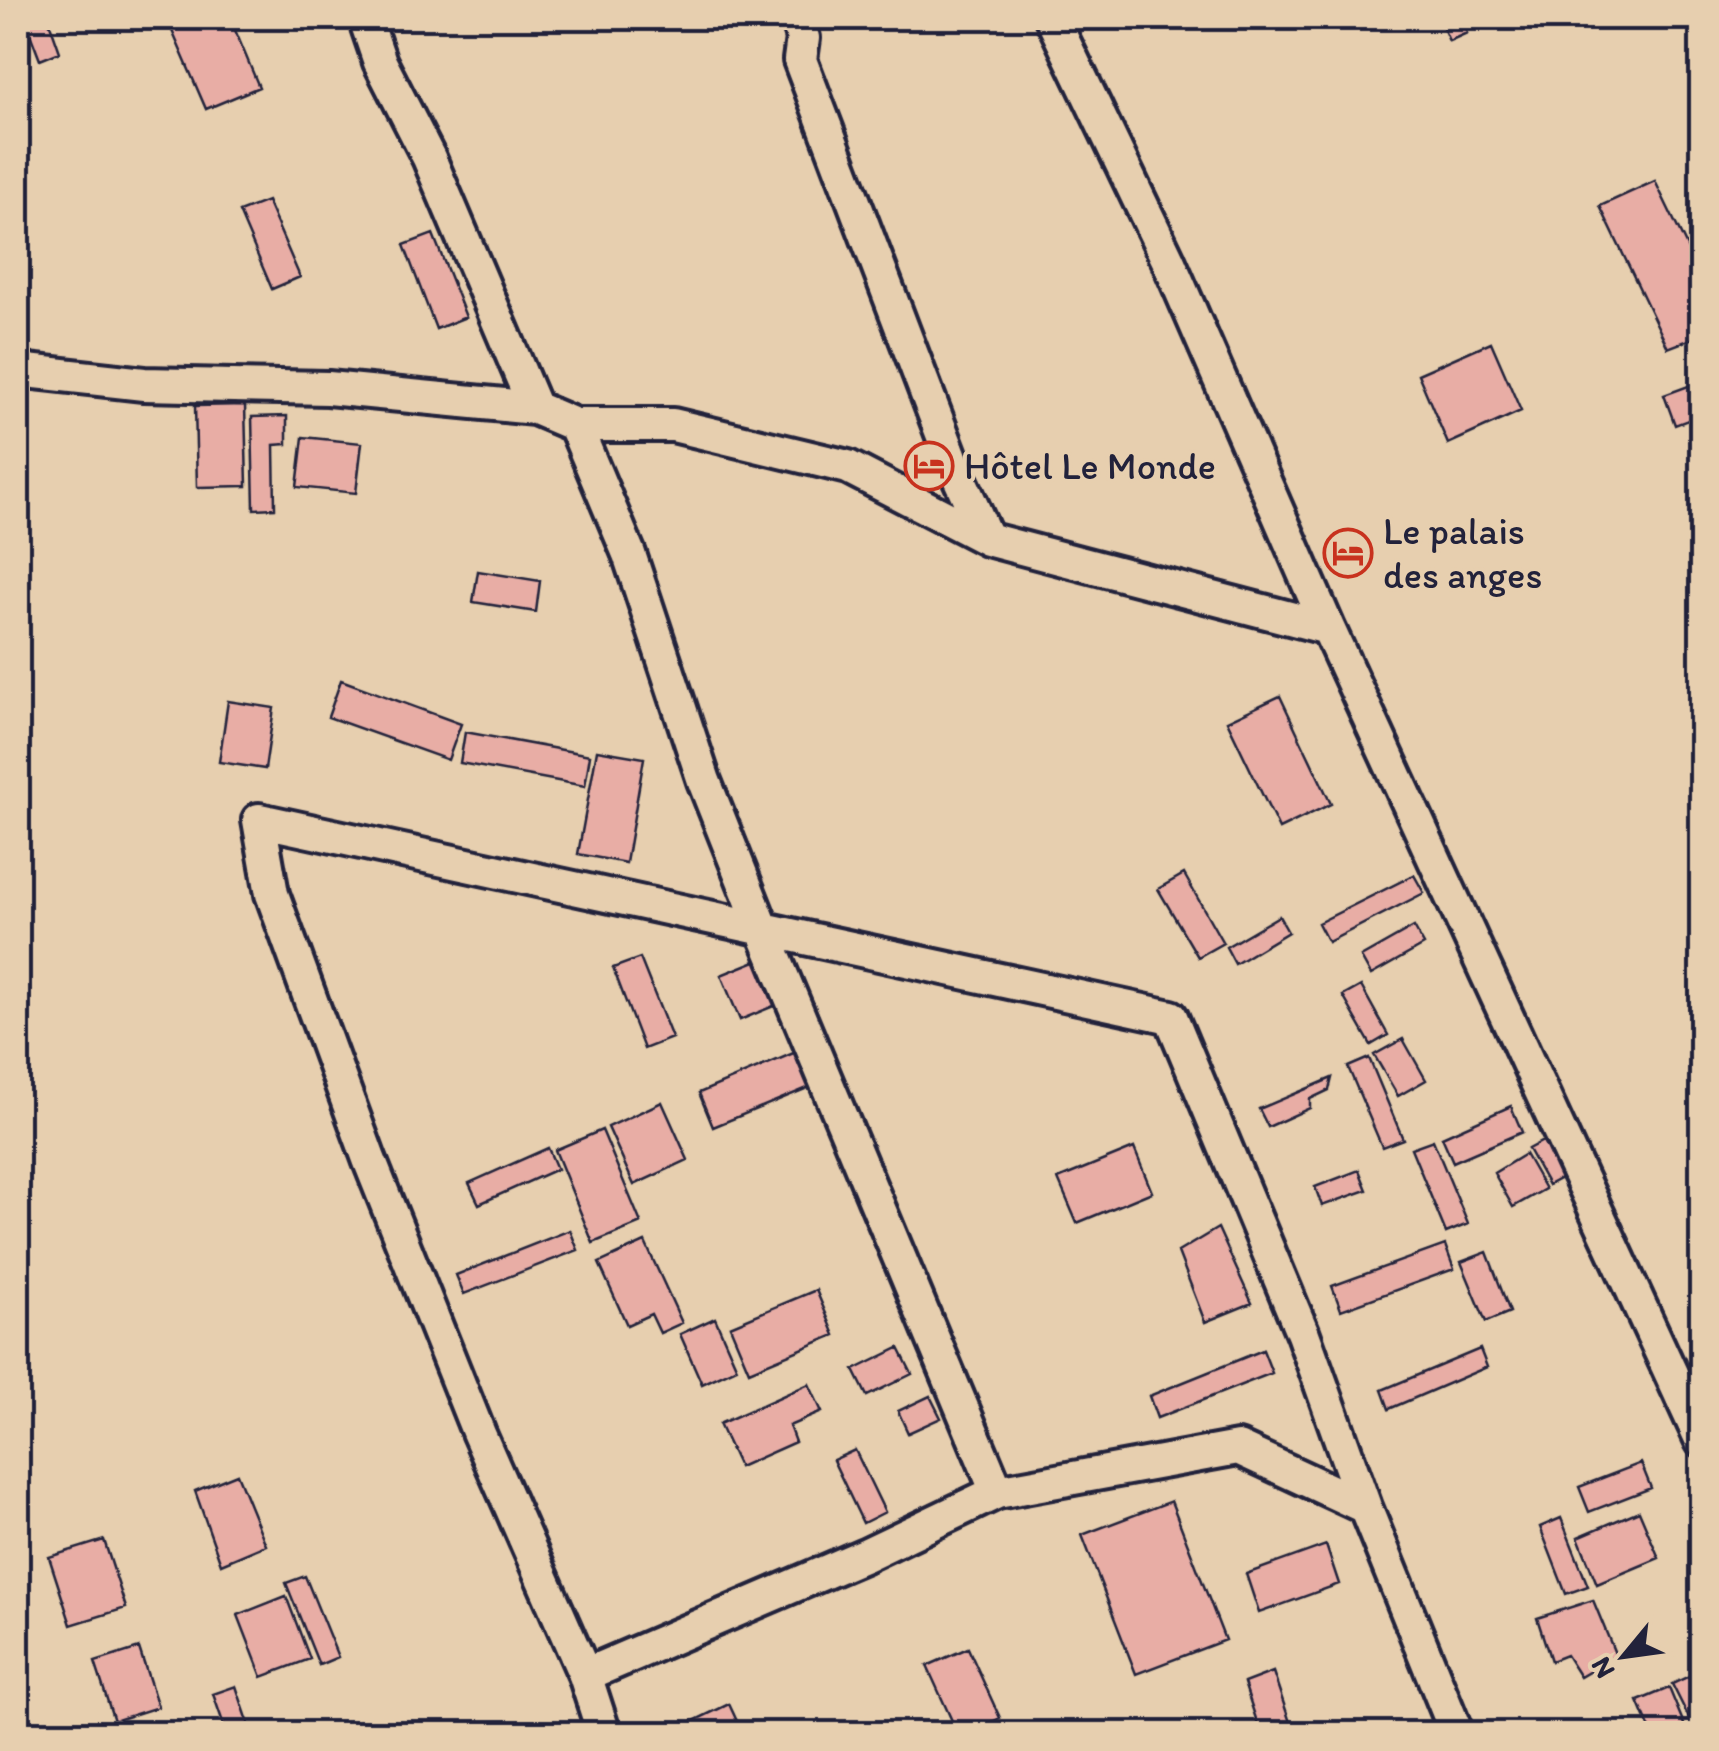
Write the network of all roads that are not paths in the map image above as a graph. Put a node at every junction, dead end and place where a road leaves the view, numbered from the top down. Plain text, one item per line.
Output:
1 (365, 18) edge
2 (797, 18) edge
3 (1052, 18) edge
4 (18, 370) edge
5 (536, 408) junction
6 (574, 425) junction
7 (987, 539) junction
8 (1328, 628) junction
9 (763, 930) junction
10 (1702, 1441) edge
11 (997, 1492) junction
12 (1364, 1507) junction
13 (585, 1675) junction
14 (604, 1734) edge
15 (1458, 1734) edge

1 - 5 street
2 - 7 street
3 - 8 street
4 - 5 street
5 - 6 street
6 - 7 street
6 - 9 street
7 - 8 street
8 - 10 street
9 - 11 street
9 - 12 street
9 - 13 street
11 - 12 street
11 - 13 street
12 - 15 street
13 - 14 street

